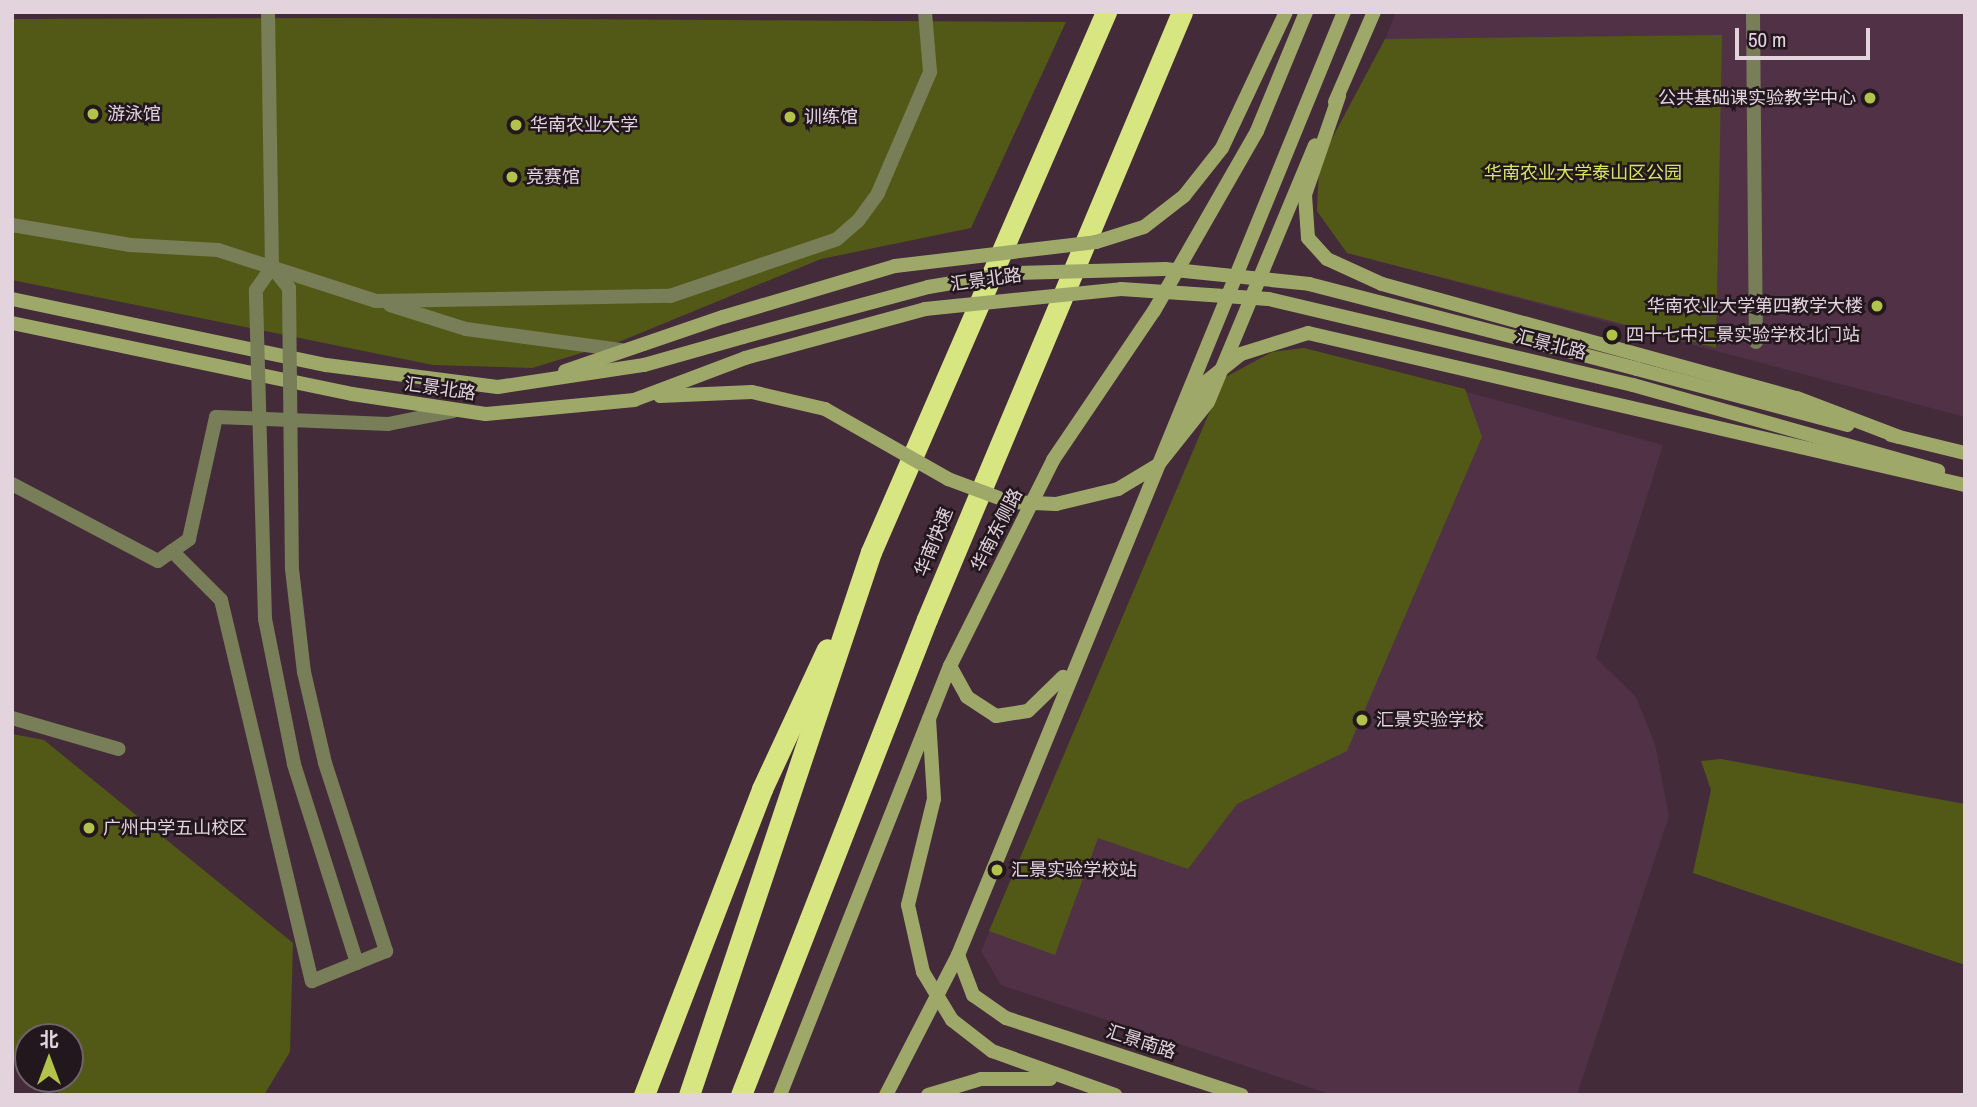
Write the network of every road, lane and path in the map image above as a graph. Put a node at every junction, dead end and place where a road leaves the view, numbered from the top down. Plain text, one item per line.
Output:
1 (268, 12) edge
2 (925, 12) edge
3 (1096, 12) edge
4 (1106, 12) edge
5 (1183, 12) edge
6 (1286, 12) edge
7 (1306, 12) edge
8 (1344, 12) edge
9 (1374, 12) edge
10 (1753, 12) edge
11 (1339, 96) junction
12 (1036, 167) junction
13 (12, 225) edge
14 (272, 267) junction
15 (12, 299) edge
16 (376, 301) junction
17 (12, 323) edge
18 (1756, 342) dead end
19 (621, 350) junction
20 (535, 382) junction
21 (634, 400) junction
22 (453, 411) junction
23 (1899, 437) junction
24 (1163, 446) junction
25 (1965, 453) edge
26 (1965, 482) edge
27 (12, 484) edge
28 (172, 551) junction
29 (871, 552) junction
30 (1074, 662) junction
31 (950, 666) junction
32 (12, 718) edge
33 (929, 718) junction
34 (119, 749) dead end
35 (958, 955) junction
36 (357, 963) junction
37 (938, 1000) junction
38 (1071, 1081) junction
39 (644, 1095) edge
40 (690, 1095) edge
41 (741, 1095) edge
42 (780, 1095) edge
43 (886, 1095) edge
44 (928, 1095) edge
45 (1115, 1095) edge
46 (1242, 1095) edge

1 - 14 street
2 - 16 street
3 - 12 highway
4 - 12 highway
5 - 41 highway, 华南快速
6 - 19 street, bridge
7 - 31 street, 华南东侧路
8 - 24 street
9 - 11 street
10 - 18 street
11 - 21 street, bridge
11 - 23 street
12 - 29 highway
13 - 14 street
14 - 16 street
14 - 36 street, bridge
14 - 36 street, bridge
15 - 20 street, 汇景北路
16 - 19 street
17 - 22 street, 汇景北路
19 - 20 street
20 - 23 street, 汇景北路, bridge
21 - 22 street, 汇景北路
21 - 26 street, 汇景北路, bridge
22 - 28 street
23 - 25 street, 汇景北路
24 - 26 street
24 - 30 street
27 - 28 street
28 - 36 street
29 - 39 highway
29 - 40 highway
30 - 31 street
30 - 35 street
31 - 33 street, 华南东侧路
32 - 34 street
33 - 37 street
33 - 42 street, 华南东侧路
35 - 37 street
35 - 46 street, 汇景南路
37 - 38 street
37 - 43 street
38 - 44 street
38 - 45 street

